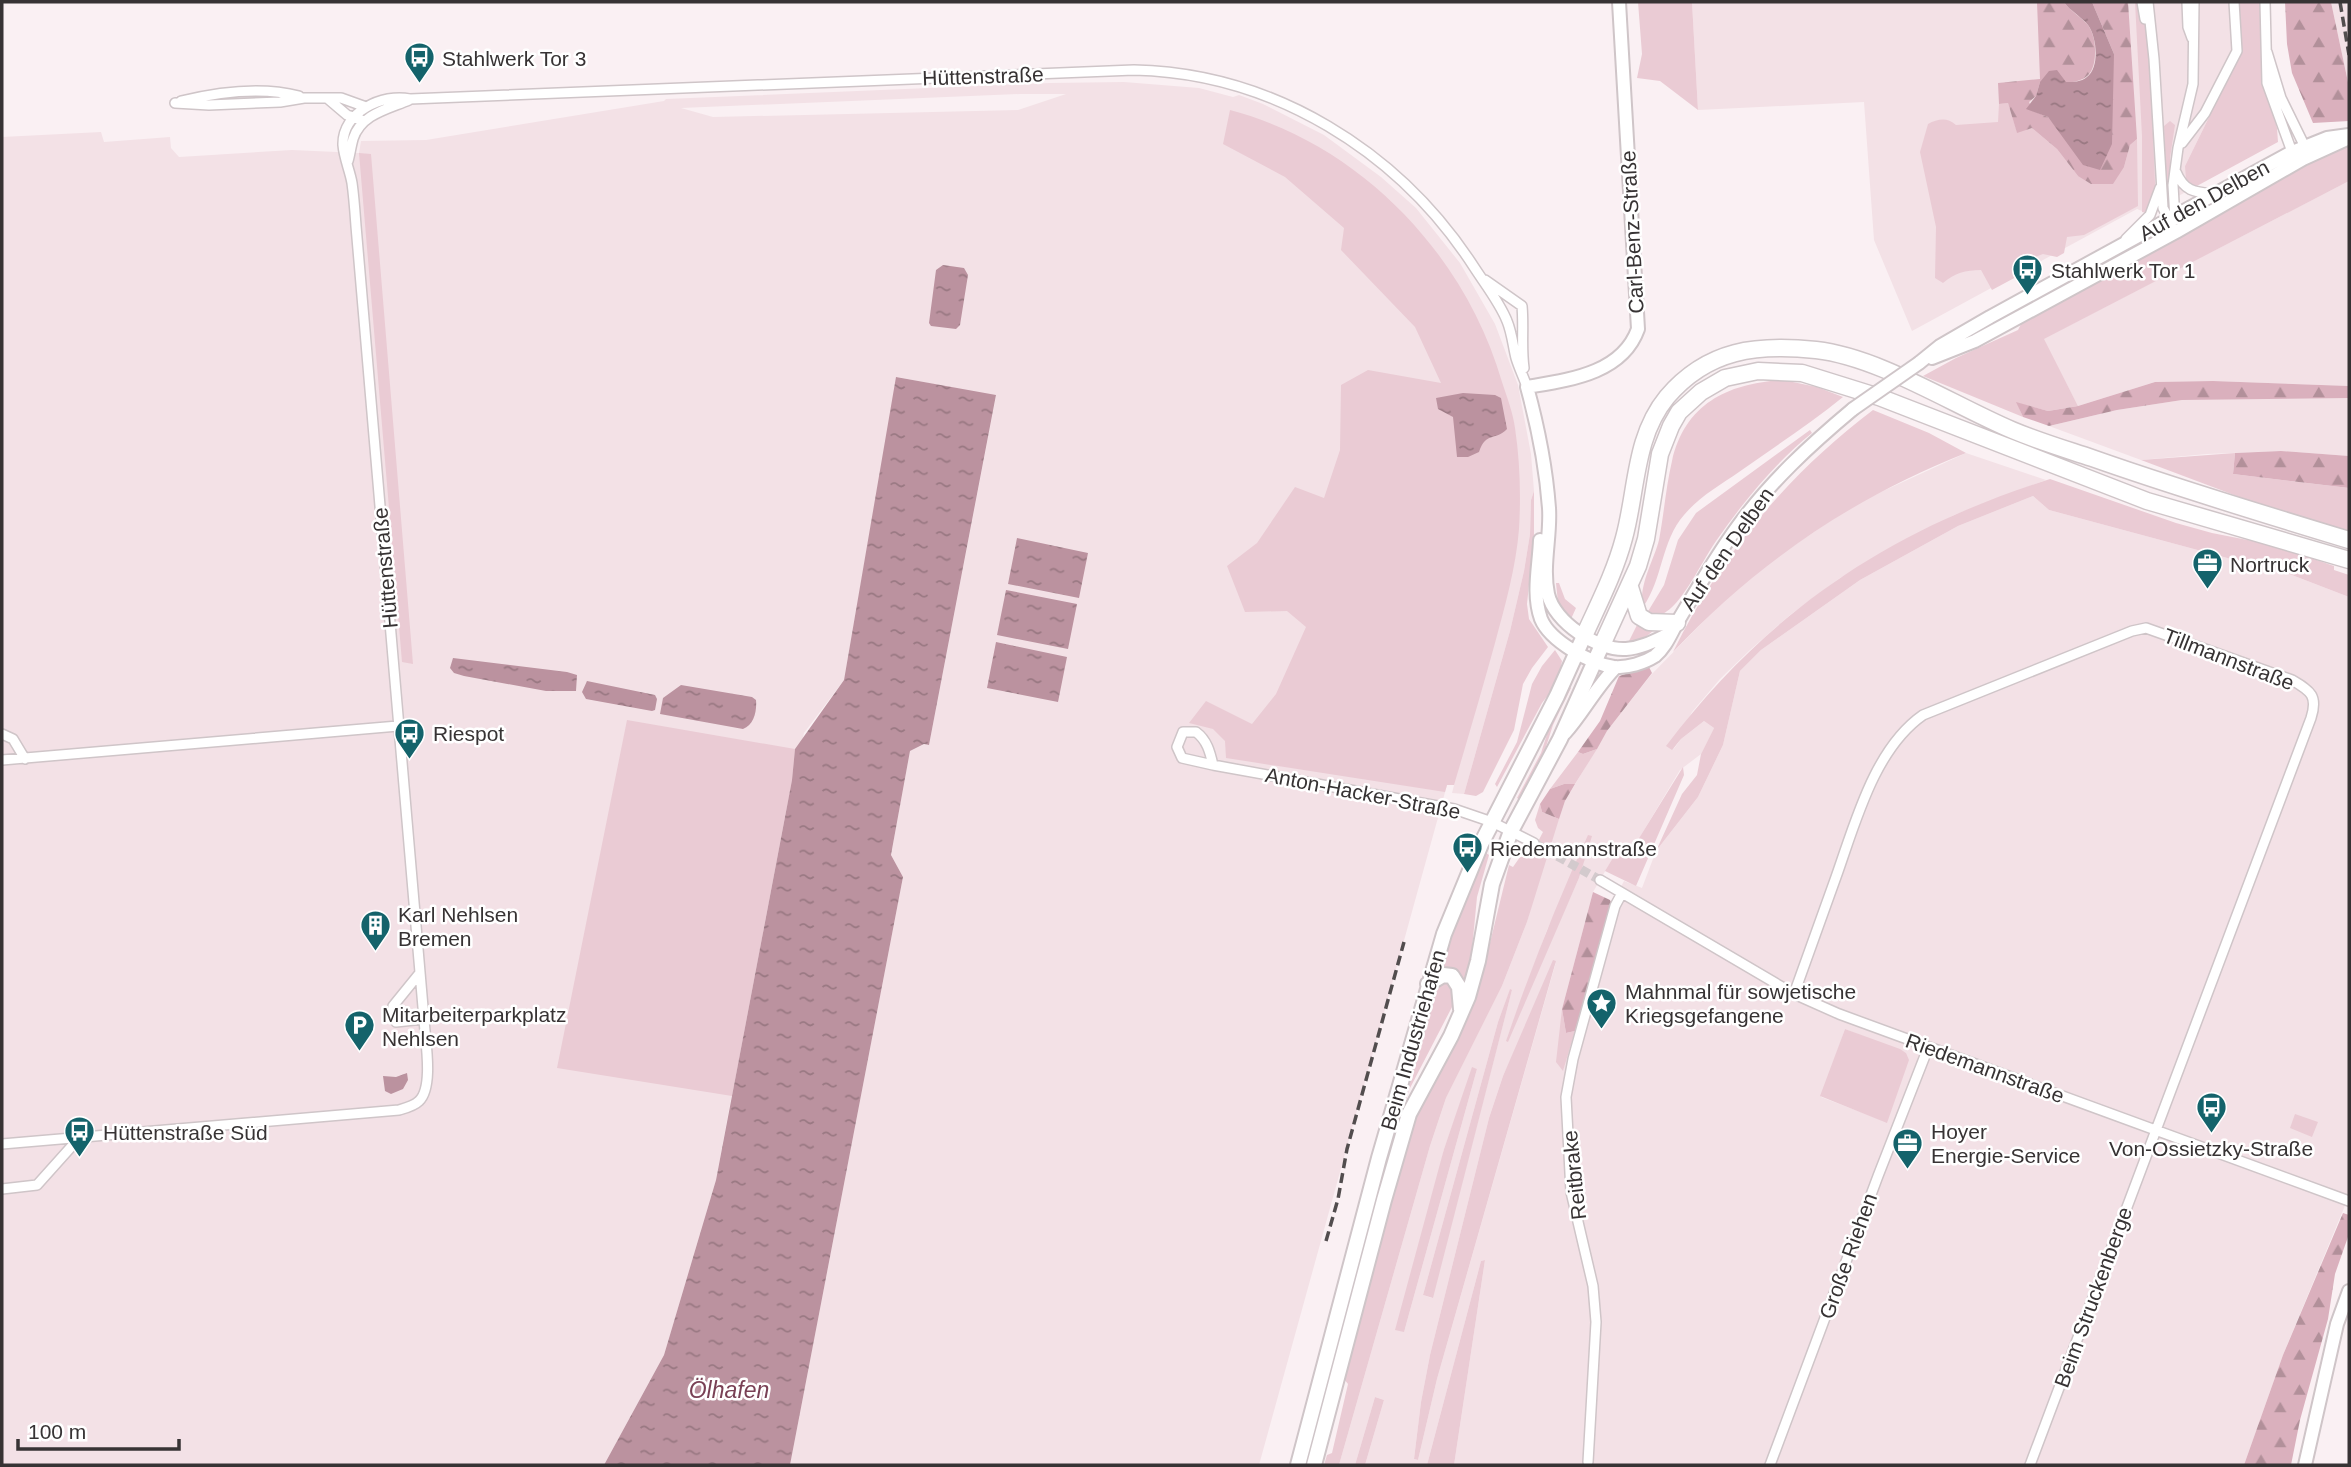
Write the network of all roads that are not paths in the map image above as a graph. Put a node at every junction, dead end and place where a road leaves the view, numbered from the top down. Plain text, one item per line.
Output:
1 (1619, 2) edge
2 (2142, 2) edge
3 (2148, 2) edge
4 (2187, 2) edge
5 (2194, 2) edge
6 (2234, 2) edge
7 (2265, 2) edge
8 (2150, 33) junction
9 (2193, 40) junction
10 (327, 98) junction
11 (411, 99) junction
12 (174, 103) dead end
13 (366, 107) junction
14 (354, 119) junction
15 (367, 120) junction
16 (2349, 137) edge
17 (2178, 148) junction
18 (2300, 153) junction
19 (347, 163) junction
20 (2176, 172) junction
21 (2161, 187) junction
22 (2214, 194) junction
23 (2171, 218) junction
24 (2176, 232) junction
25 (2121, 245) junction
26 (1481, 277) junction
27 (1919, 363) junction
28 (1527, 387) junction
29 (1545, 491) junction
30 (2349, 540) edge
31 (2349, 560) edge
32 (1630, 587) junction
33 (1674, 628) junction
34 (1584, 636) junction
35 (1602, 645) junction
36 (1577, 652) junction
37 (1595, 660) junction
38 (1616, 667) junction
39 (398, 726) junction
40 (2, 734) edge
41 (1560, 739) junction
42 (25, 759) junction
43 (2, 760) edge
44 (1213, 765) junction
45 (1492, 822) junction
46 (1511, 831) junction
47 (1534, 843) tunnel mouth
48 (1600, 880) tunnel mouth
49 (1622, 893) junction
50 (419, 974) junction
51 (1428, 984) junction
52 (1794, 994) junction
53 (1461, 1014) junction
54 (424, 1020) junction
55 (1928, 1048) junction
56 (2155, 1129) junction
57 (80, 1138) junction
58 (2, 1144) edge
59 (2, 1189) edge
60 (2349, 1201) edge
61 (2349, 1291) edge
62 (1588, 1462) dead end
63 (1298, 1465) edge
64 (1314, 1465) edge
65 (1770, 1465) edge
66 (2030, 1465) edge
67 (2305, 1465) edge

1 - 28 main road, Carl-Benz-Straße
2 - 8 street
3 - 8 street
4 - 9 street
5 - 9 street
6 - 17 street
7 - 18 street
8 - 21 street
9 - 17 street
10 - 12 street
10 - 13 street
10 - 14 street
11 - 13 street, Hüttenstraße
11 - 15 street, Hüttenstraße
11 - 26 street, Hüttenstraße
13 - 14 street, Hüttenstraße
14 - 15 street
14 - 19 street, Hüttenstraße
15 - 19 street, Hüttenstraße
16 - 18 main road, Auf den Delben
17 - 20 street
18 - 22 main road, Auf den Delben
18 - 24 main road, Auf den Delben
19 - 39 street, Hüttenstraße
20 - 22 street
20 - 23 street
21 - 23 street
21 - 25 street
22 - 23 main road, Auf den Delben
23 - 24 street
23 - 25 main road, Auf den Delben
24 - 27 main road, Auf den Delben
25 - 27 main road, Auf den Delben
26 - 28 street, Hüttenstraße
26 - 28 street, Hüttenstraße
27 - 33 main road, Auf den Delben, bridge
28 - 29 main road, Hüttenstraße
29 - 34 main road, Hüttenstraße
29 - 36 main road, Hüttenstraße
30 - 34 highway
31 - 32 highway
32 - 33 highway
32 - 35 highway
33 - 35 main road, Auf den Delben
33 - 38 main road, Auf den Delben
34 - 35 main road, Hüttenstraße
34 - 36 main road, Beim Industriehafen
35 - 37 main road, Beim Industriehafen
36 - 37 main road, Hüttenstraße
36 - 45 main road, Beim Industriehafen
37 - 38 main road
37 - 41 main road, Beim Industriehafen
38 - 41 main road
39 - 42 street
39 - 50 street, Hüttenstraße
40 - 42 street
41 - 46 main road, Beim Industriehafen
42 - 43 street
44 - 44 street, Anton-Hacker-Straße
44 - 45 street, Anton-Hacker-Straße
45 - 46 street, Anton-Hacker-Straße
45 - 51 main road, Beim Industriehafen
46 - 47 street
46 - 53 main road, Beim Industriehafen
48 - 49 street, Riedemannstraße
49 - 52 street, Riedemannstraße
49 - 62 street, Reitbrake
50 - 54 street, Hüttenstraße
50 - 54 street
51 - 53 main road
51 - 63 main road, Beim Industriehafen
52 - 55 street, Riedemannstraße
52 - 56 street, Tillmannstraße
53 - 64 main road, Beim Industriehafen
54 - 57 street, Hüttenstraße
55 - 56 street, Riedemannstraße
55 - 65 street, Große Riehen
56 - 60 street, Riedemannstraße
56 - 66 street, Beim Struckenberge
57 - 58 street, Hüttenstraße
57 - 59 street
61 - 67 main road

